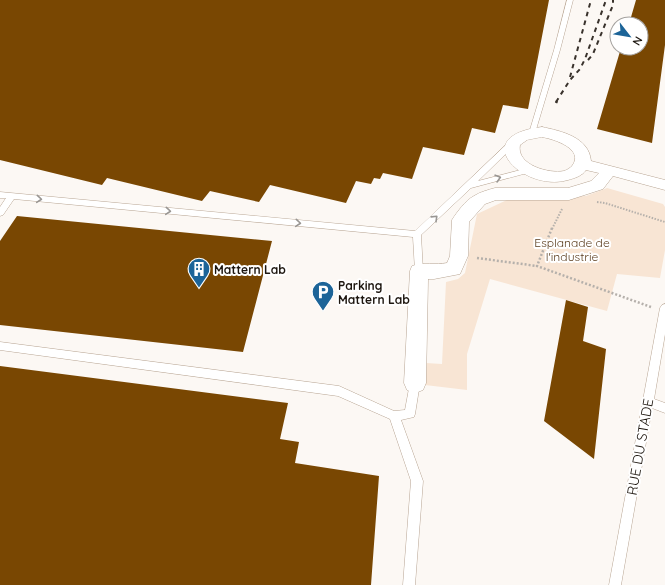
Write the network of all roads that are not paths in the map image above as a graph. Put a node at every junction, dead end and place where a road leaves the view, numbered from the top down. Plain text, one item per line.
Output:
1 (570, 0) edge
2 (532, 132) junction
3 (512, 144) junction
4 (582, 164) junction
5 (528, 170) junction
6 (610, 170) junction
7 (665, 185) edge
8 (468, 187) junction
9 (0, 195) edge
10 (12, 196) junction
11 (0, 213) edge
12 (416, 234) junction
13 (418, 271) junction
14 (660, 308) edge
15 (0, 346) edge
16 (415, 383) joint
17 (649, 402) junction
18 (665, 408) edge
19 (394, 416) junction
20 (409, 585) edge
21 (614, 585) edge

1 - 2 lane
2 - 3 street
2 - 4 street
3 - 5 street
3 - 8 lane
4 - 5 street
4 - 6 street
8 -> 5 lane
6 - 7 street
6 - 13 street
12 -> 8 lane
9 - 10 lane
10 - 11 lane
10 -> 12 lane
12 - 13 lane
13 - 16 street
14 - 17 lane, RUE DU STADE
15 - 19 lane
16 - 19 lane
17 - 18 lane
17 - 21 lane, RUE DU STADE
19 - 20 lane

